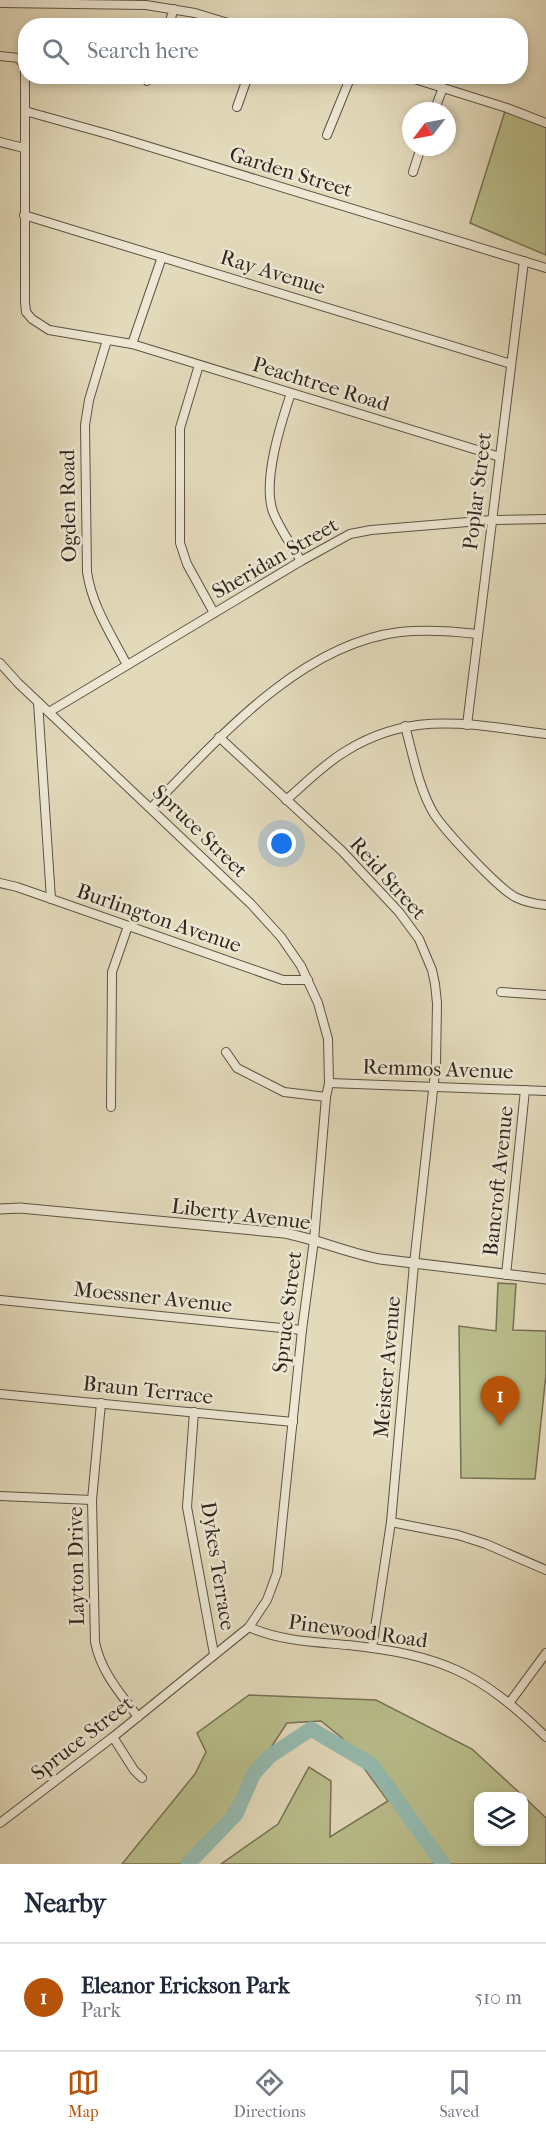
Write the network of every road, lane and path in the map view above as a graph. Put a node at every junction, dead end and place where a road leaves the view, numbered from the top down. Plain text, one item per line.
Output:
1 (0, 3) edge
2 (174, 9) junction
3 (171, 18) edge
4 (208, 18) edge
5 (0, 56) edge
6 (18, 58) edge
7 (25, 84) edge
8 (245, 84) edge
9 (348, 84) edge
10 (430, 84) edge
11 (443, 88) junction
12 (438, 102) edge
13 (237, 107) dead end
14 (25, 111) junction
15 (546, 123) edge
16 (327, 135) dead end
17 (0, 142) edge
18 (24, 148) junction
19 (418, 156) edge
20 (412, 172) dead end
21 (24, 215) junction
22 (162, 257) junction
23 (524, 261) junction
24 (546, 268) edge
25 (106, 340) junction
26 (132, 344) junction
27 (511, 364) junction
28 (199, 365) junction
29 (291, 393) junction
30 (500, 457) junction
31 (546, 519) edge
32 (492, 520) junction
33 (301, 561) junction
34 (214, 613) junction
35 (478, 634) junction
36 (0, 663) edge
37 (127, 665) junction
38 (38, 702) junction
39 (49, 712) junction
40 (466, 725) junction
41 (405, 726) junction
42 (546, 734) edge
43 (219, 737) junction
44 (286, 800) junction
45 (151, 808) junction
46 (0, 883) edge
47 (51, 899) junction
48 (546, 905) edge
49 (128, 926) junction
50 (308, 980) junction
51 (501, 992) dead end
52 (546, 995) edge
53 (226, 1052) dead end
54 (329, 1083) junction
55 (432, 1088) junction
56 (525, 1090) junction
57 (546, 1091) edge
58 (326, 1097) junction
59 (111, 1107) dead end
60 (0, 1209) edge
61 (314, 1240) junction
62 (414, 1264) junction
63 (506, 1275) junction
64 (546, 1279) edge
65 (0, 1300) edge
66 (302, 1330) junction
67 (0, 1394) edge
68 (101, 1403) junction
69 (194, 1412) junction
70 (292, 1422) junction
71 (0, 1496) edge
72 (92, 1500) junction
73 (391, 1522) junction
74 (546, 1570) edge
75 (249, 1628) junction
76 (372, 1648) junction
77 (546, 1653) edge
78 (214, 1654) junction
79 (510, 1702) junction
80 (138, 1717) junction
81 (113, 1737) junction
82 (546, 1737) edge
83 (142, 1778) dead end
84 (0, 1823) edge

1 - 2 street
2 - 3 street
2 - 4 street
5 - 6 street
7 - 14 street
8 - 13 street
9 - 16 street
10 - 11 street
11 - 12 street
11 - 15 street
14 - 18 street
14 - 23 street, Garden Street
17 - 18 street
18 - 21 street
19 - 20 street
21 - 22 street, Ray Avenue
21 - 25 street, Peachtree Road
22 - 26 street
22 - 27 street, Ray Avenue
23 - 24 street, Garden Street
23 - 27 street, Poplar Street
25 - 26 street, Peachtree Road
25 - 37 street, Ogden Road
26 - 28 street, Peachtree Road
27 - 30 street, Poplar Street
28 - 29 street, Peachtree Road
28 - 34 street
29 - 30 street, Peachtree Road
29 - 33 street
30 - 32 street, Poplar Street
31 - 32 street, Sheridan Street
32 - 33 street, Sheridan Street
32 - 35 street, Poplar Street
33 - 34 street, Sheridan Street
34 - 37 street, Sheridan Street
35 - 40 street, Poplar Street
35 - 43 street
36 - 38 street, Spruce Street
37 - 39 street, Sheridan Street
38 - 39 street, Spruce Street
38 - 47 street
39 - 45 street, Spruce Street
40 - 41 street
40 - 42 street
41 - 44 street
41 - 48 street
43 - 44 street, Reid Street
43 - 45 street
44 - 55 street, Reid Street
45 - 50 street, Spruce Street
46 - 47 street, Burlington Avenue
47 - 49 street, Burlington Avenue
49 - 50 street, Burlington Avenue
49 - 59 street
50 - 54 street, Spruce Street
51 - 52 street
53 - 58 street
54 - 55 street, Remmos Avenue
54 - 58 street, Spruce Street
55 - 56 street, Remmos Avenue
55 - 62 street, Meister Avenue
56 - 57 street, Remmos Avenue
56 - 63 street, Bancroft Avenue
58 - 61 street, Spruce Street
60 - 61 street, Liberty Avenue
61 - 62 street, Liberty Avenue
61 - 66 street, Spruce Street
62 - 63 street, Liberty Avenue
62 - 73 street, Meister Avenue
63 - 64 street, Liberty Avenue
65 - 66 street, Moessner Avenue
66 - 70 street, Spruce Street
67 - 68 street, Braun Terrace
68 - 69 street, Braun Terrace
68 - 72 street, Layton Drive
69 - 70 street, Braun Terrace
69 - 78 street, Dykes Terrace
70 - 75 street, Spruce Street
71 - 72 street
72 - 80 street, Layton Drive
73 - 74 street
73 - 76 street, Meister Avenue
75 - 76 street, Pinewood Road
75 - 78 street, Spruce Street
76 - 79 street, Pinewood Road
77 - 79 street
78 - 80 street, Spruce Street
79 - 82 street, Pinewood Road
80 - 81 street, Spruce Street
81 - 83 street
81 - 84 street, Spruce Street

